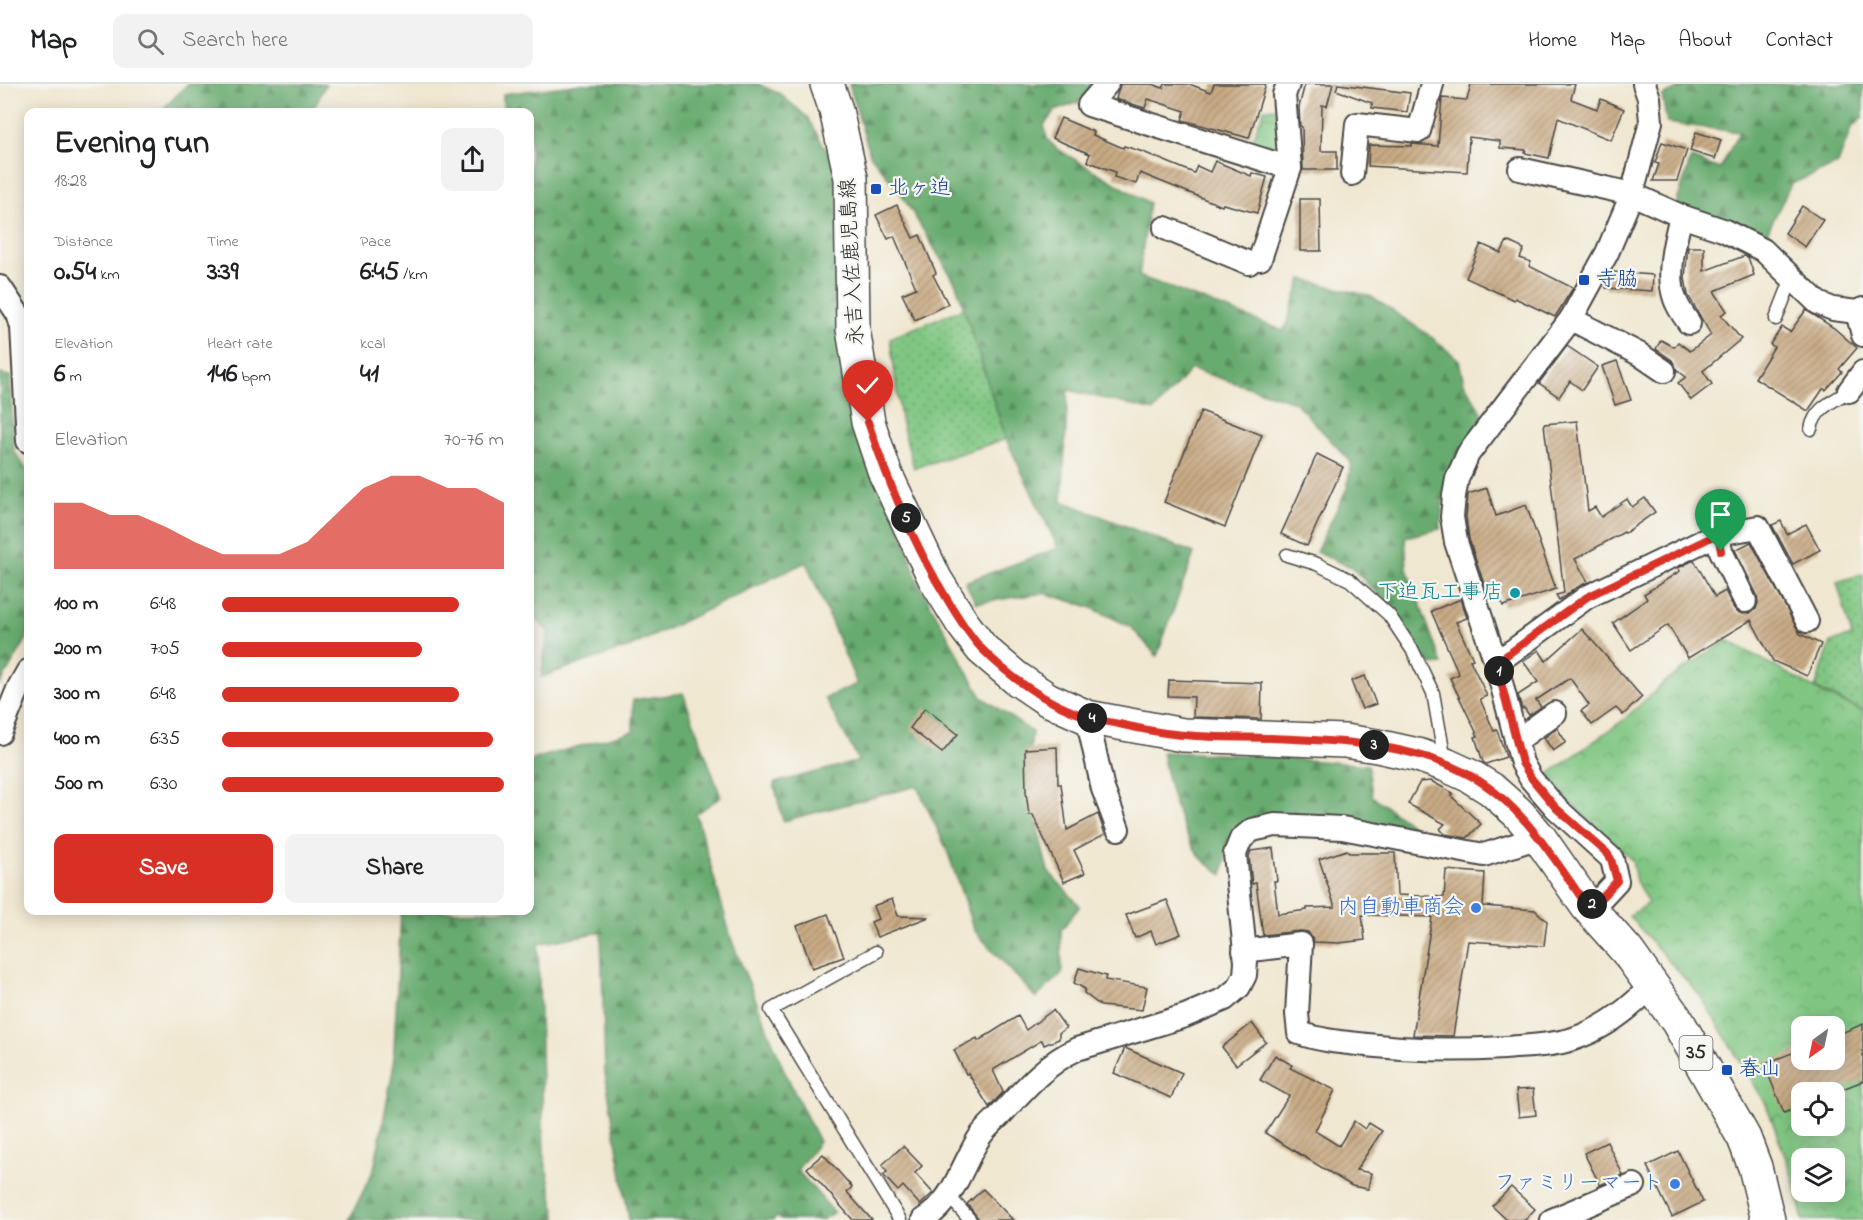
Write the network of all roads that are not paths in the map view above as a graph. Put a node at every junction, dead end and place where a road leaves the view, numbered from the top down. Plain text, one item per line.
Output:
1 (827, 84) edge
2 (1107, 84) edge
3 (1288, 84) edge
4 (1432, 84) edge
5 (1644, 84) edge
6 (1290, 168) junction
7 (1520, 169) dead end
8 (1352, 174) dead end
9 (1632, 194) junction
10 (1682, 216) junction
11 (1165, 228) dead end
12 (1792, 278) junction
13 (0, 287) edge
14 (1860, 310) edge
15 (1570, 319) junction
16 (1776, 319) dead end
17 (1689, 323) dead end
18 (1863, 335) edge
19 (24, 365) edge
20 (1664, 371) dead end
21 (1863, 372) edge
22 (1849, 391) joint
23 (1811, 429) dead end
24 (1718, 534) junction
25 (1287, 555) dead end
26 (1745, 601) dead end
27 (1807, 621) dead end
28 (1496, 663) junction
29 (24, 678) edge
30 (1555, 713) dead end
31 (1087, 717) junction
32 (0, 733) edge
33 (1516, 741) junction
34 (1446, 765) junction
35 (1118, 829) dead end
36 (1539, 837) junction
37 (1587, 906) junction
38 (1244, 951) junction
39 (876, 952) dead end
40 (1652, 985) junction
41 (1634, 1185) dead end
42 (949, 1196) junction
43 (900, 1220) edge
44 (923, 1220) edge
45 (970, 1220) edge
46 (1552, 1220) edge
47 (1768, 1220) edge

1 - 31 main road, 永吉入佐鹿児島線 / 35
2 - 6 street
3 - 6 street
4 - 8 street
5 - 9 street
6 - 11 street
7 - 9 street
9 - 10 street
9 - 15 street
10 - 12 street
10 - 17 street
12 - 14 street
12 - 16 lane
13 - 19 street
14 - 18 street
15 - 20 street
15 - 28 street
21 - 22 street
22 - 23 lane
24 - 26 street
24 - 27 street
24 - 28 street
25 - 34 lane
28 - 33 street
29 - 32 street
30 - 33 street
31 - 34 main road, 永吉入佐鹿児島線 / 35
31 - 35 street
33 - 37 street
34 - 36 main road, 永吉入佐鹿児島線 / 35
36 - 37 main road, 永吉入佐鹿児島線 / 35
36 - 38 street
37 - 40 main road, 永吉入佐鹿児島線 / 35
38 - 40 street
38 - 42 street
39 - 43 lane
40 - 47 main road, 永吉入佐鹿児島線 / 35
41 - 46 street
42 - 44 street
42 - 45 lane

